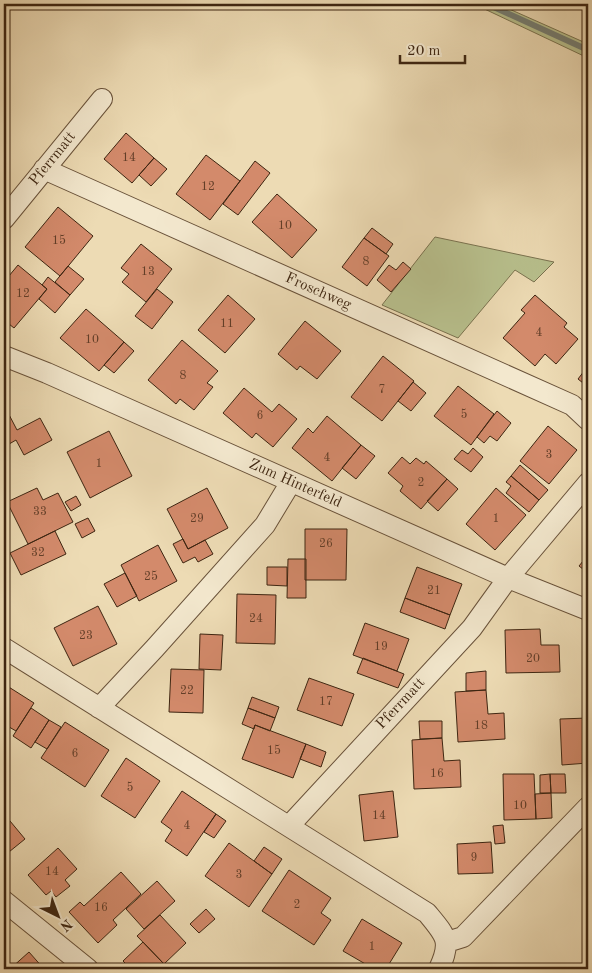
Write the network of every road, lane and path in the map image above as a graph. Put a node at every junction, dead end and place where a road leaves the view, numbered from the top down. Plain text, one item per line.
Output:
1 (102, 98) dead end
2 (44, 169) junction
3 (4, 219) edge
4 (4, 356) edge
5 (588, 420) edge
6 (291, 482) junction
7 (588, 483) edge
8 (508, 578) junction
9 (588, 610) edge
10 (4, 648) edge
11 (99, 708) junction
12 (588, 807) edge
13 (289, 826) junction
14 (4, 901) edge
15 (447, 942) junction
16 (88, 969) edge
17 (439, 969) edge

1 - 2 street, Pferrmatt
2 - 3 street, Pferrmatt
2 - 5 street, Froschweg
4 - 6 street, Zum Hinterfeld
6 - 8 street, Zum Hinterfeld
6 - 11 street
7 - 8 street
8 - 9 street, Zum Hinterfeld
8 - 13 street, Pferrmatt
10 - 11 street
11 - 13 street
12 - 15 street
13 - 15 street
14 - 16 street
15 - 17 street

